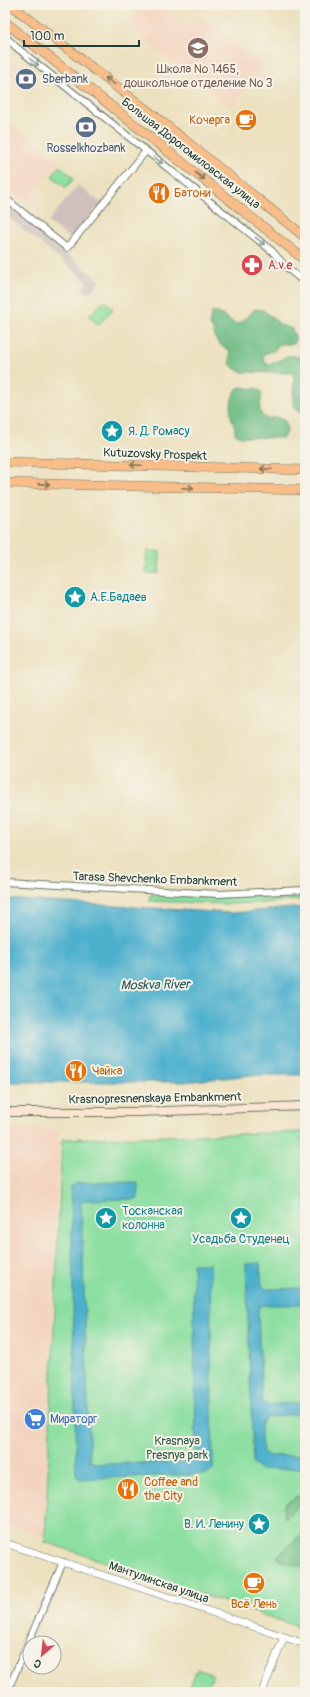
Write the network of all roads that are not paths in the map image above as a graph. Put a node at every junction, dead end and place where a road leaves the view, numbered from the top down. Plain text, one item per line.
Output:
1 (11, 5) edge
2 (5, 22) edge
3 (5, 36) edge
4 (146, 150) junction
5 (5, 198) edge
6 (305, 237) edge
7 (305, 260) edge
8 (305, 283) edge
9 (5, 462) edge
10 (305, 470) edge
11 (5, 484) edge
12 (305, 490) edge
13 (5, 882) edge
14 (305, 890) edge
15 (305, 1106) edge
16 (5, 1112) edge
17 (5, 1543) edge
18 (63, 1562) junction
19 (284, 1636) junction
20 (305, 1644) edge
21 (7, 1692) edge
22 (262, 1692) edge

6 -> 1 main road, Большая Дорогомиловская улица
2 -> 7 main road, Большая Дорогомиловская улица
3 -> 4 street
4 - 5 street
4 -> 8 street
10 -> 9 main road, Kutuzovsky Prospekt
11 -> 12 main road
13 - 14 street, Tarasa Shevchenko Embankment
15 - 16 main road, Krasnopresnenskaya Embankment
17 - 18 street, Мантулинская улица
18 - 19 street, Мантулинская улица
18 - 21 street
19 - 20 street, Мантулинская улица
19 - 22 street

